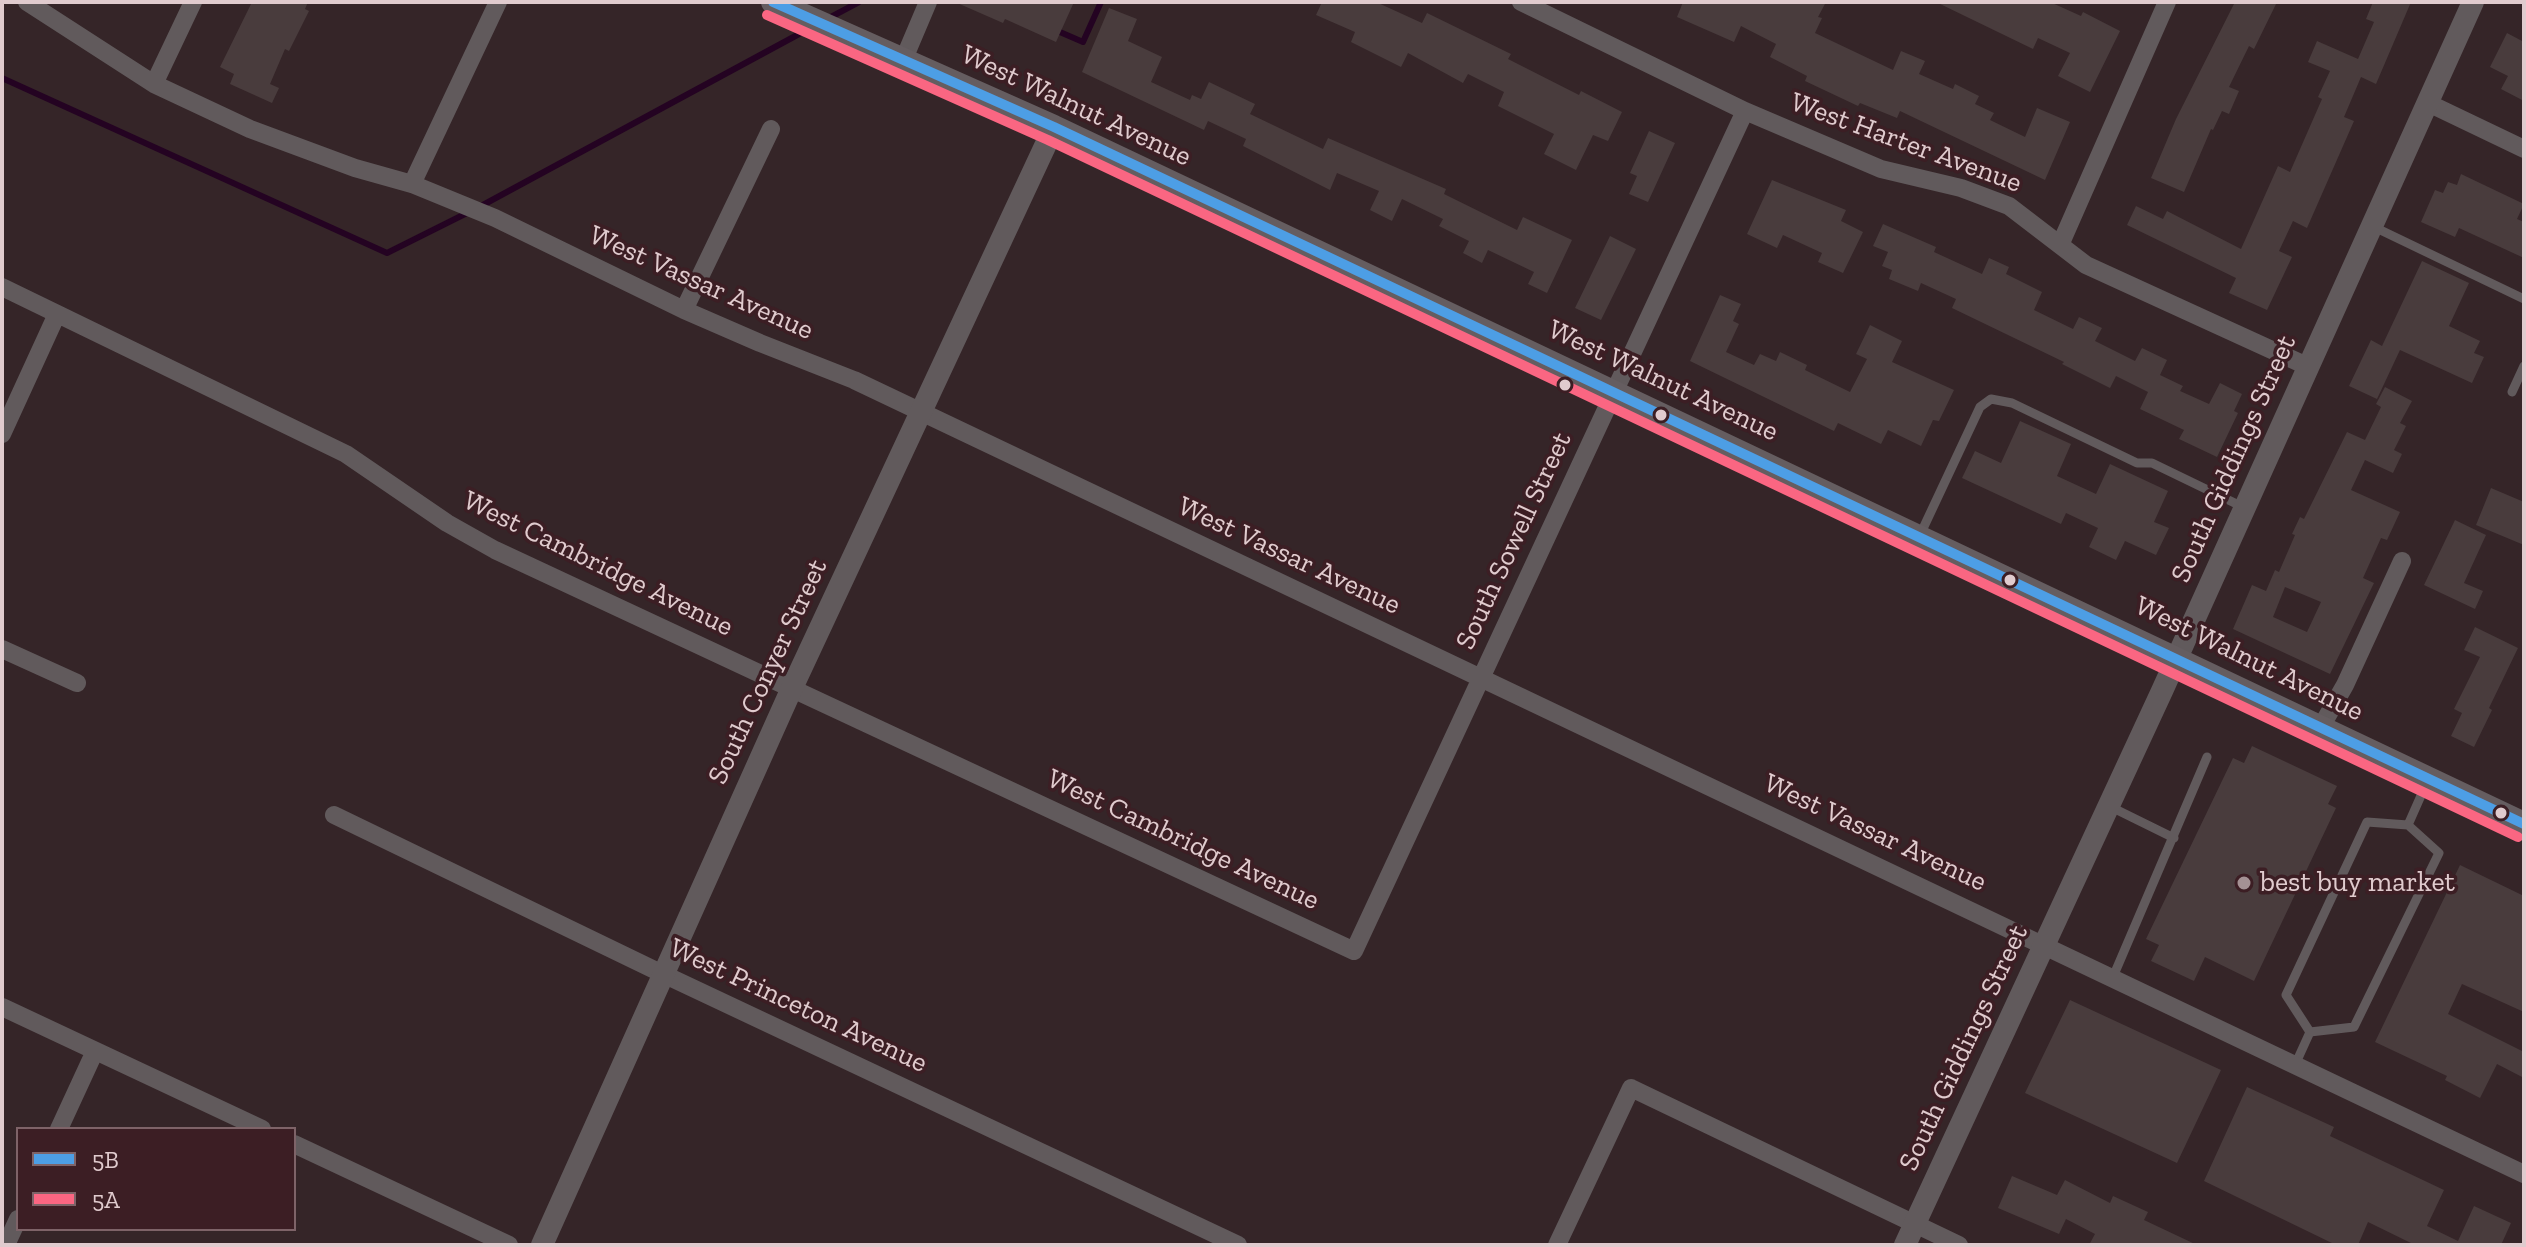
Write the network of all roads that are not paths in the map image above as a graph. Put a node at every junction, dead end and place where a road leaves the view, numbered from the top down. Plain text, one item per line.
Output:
1 (27, 2) edge
2 (193, 2) edge
3 (498, 2) edge
4 (773, 2) edge
5 (928, 2) edge
6 (1521, 2) edge
7 (2167, 2) edge
8 (2473, 2) edge
9 (903, 61) junction
10 (154, 84) junction
11 (2428, 103) junction
12 (1745, 111) junction
13 (1054, 127) junction
14 (771, 129) dead end
15 (2524, 149) edge
16 (412, 184) junction
17 (2372, 226) junction
18 (2061, 243) junction
19 (2, 287) edge
20 (2524, 299) edge
21 (684, 310) junction
22 (57, 314) junction
23 (2524, 366) edge
24 (2309, 367) junction
25 (1614, 391) junction
26 (2512, 392) dead end
27 (922, 412) junction
28 (2, 434) edge
29 (2245, 508) junction
30 (1920, 536) junction
31 (2402, 561) dead end
32 (2, 649) edge
33 (2177, 658) junction
34 (1482, 679) junction
35 (77, 683) dead end
36 (792, 688) junction
37 (2321, 727) junction
38 (2207, 757) dead end
39 (2429, 779) junction
40 (2109, 806) junction
41 (334, 815) dead end
42 (2524, 824) edge
43 (2408, 825) junction
44 (2174, 838) junction
45 (2045, 944) junction
46 (1354, 951) joint
47 (665, 975) junction
48 (2113, 977) junction
49 (2, 1007) edge
50 (2310, 1032) junction
51 (95, 1051) junction
52 (2295, 1065) junction
53 (60, 1127) edge
54 (258, 1127) edge
55 (296, 1145) edge
56 (2524, 1174) edge
57 (16, 1223) edge
58 (1914, 1224) junction
59 (6, 1245) edge
60 (509, 1245) edge
61 (542, 1245) edge
62 (1238, 1245) edge
63 (1557, 1245) edge
64 (1905, 1245) edge
65 (1959, 1245) edge

1 - 10 street, West Vassar Avenue
2 - 10 street
3 - 16 street
4 - 9 main road, West Walnut Avenue
5 - 9 street
6 - 12 street, West Harter Avenue
7 - 18 street
8 - 11 street, South Giddings Street
9 - 13 main road, West Walnut Avenue
10 - 16 street, West Vassar Avenue
11 - 15 street
11 - 17 street, South Giddings Street
12 - 18 street, West Harter Avenue
12 - 25 street, South Sowell Street
13 - 25 main road, West Walnut Avenue
13 - 27 street, South Conyer Street
14 - 21 street
16 - 21 street, West Vassar Avenue
17 - 20 lane
17 - 24 street, South Giddings Street
18 - 24 street, West Harter Avenue
19 - 22 street, West Cambridge Avenue
21 - 27 street, West Vassar Avenue
22 - 28 street
22 - 36 street, West Cambridge Avenue
23 - 26 lane
24 - 29 street, South Giddings Street
25 - 30 main road, West Walnut Avenue
25 - 34 street, South Sowell Street
27 - 34 street, West Vassar Avenue
27 - 36 street, South Conyer Street
29 - 30 lane
29 - 33 street, South Giddings Street
30 - 33 main road, West Walnut Avenue
31 - 37 street
32 - 35 street
33 - 37 main road, West Walnut Avenue
33 - 40 street, South Giddings Street
34 - 45 street, West Vassar Avenue
34 - 46 street, South Sowell Street
36 - 46 street, West Cambridge Avenue
36 - 47 street, South Conyer Street
37 - 39 main road, West Walnut Avenue
38 - 44 lane
39 - 42 main road, West Walnut Avenue
39 - 43 lane
40 - 44 lane
40 - 45 street, South Giddings Street
41 - 47 street, West Princeton Avenue
43 - 50 lane
43 - 50 lane
44 - 48 lane
45 - 48 street, West Vassar Avenue
45 - 58 street, South Giddings Street
47 - 61 street, South Conyer Street
47 - 62 street, West Princeton Avenue
48 - 52 street, West Vassar Avenue
49 - 51 street
50 - 52 lane
51 - 53 street
51 - 54 street
52 - 56 street, West Vassar Avenue
55 - 60 street
57 - 59 street
58 - 63 street
58 - 64 street, South Giddings Street
58 - 65 street

